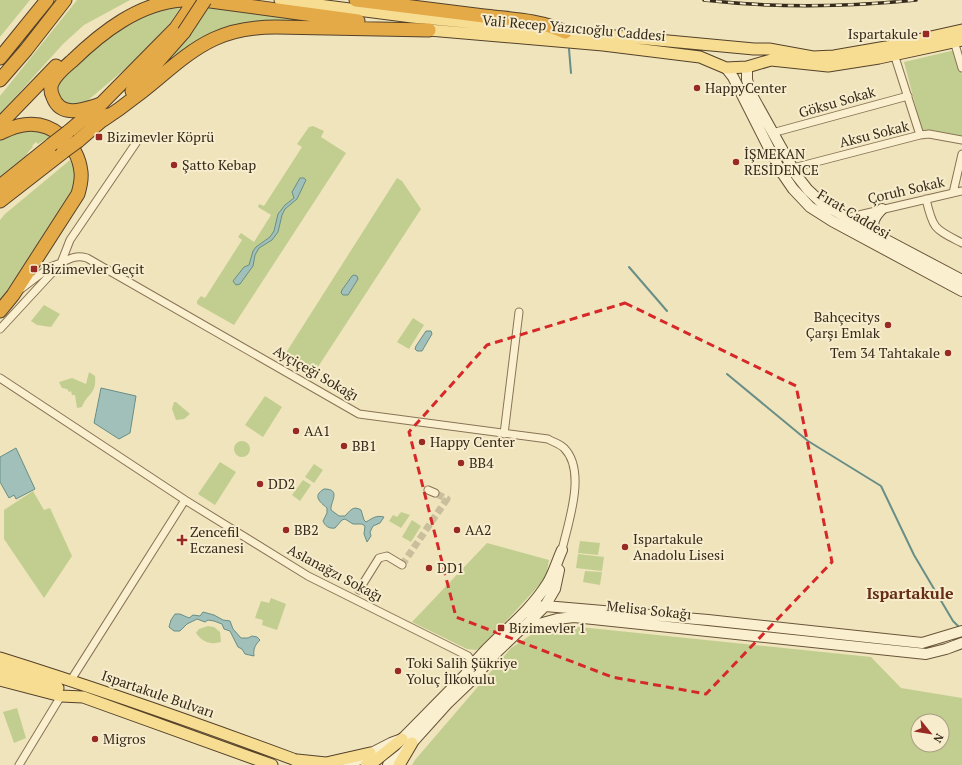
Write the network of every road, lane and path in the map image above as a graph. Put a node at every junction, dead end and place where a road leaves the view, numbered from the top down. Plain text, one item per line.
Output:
1 (47, 0) edge
2 (65, 0) edge
3 (148, 0) edge
4 (182, 0) edge
5 (195, 0) edge
6 (204, 0) edge
7 (280, 0) edge
8 (356, 0) edge
9 (180, 30) junction
10 (429, 30) junction
11 (962, 30) edge
12 (565, 32) junction
13 (958, 40) edge
14 (716, 45) junction
15 (742, 48) junction
16 (894, 54) junction
17 (0, 58) edge
18 (721, 66) junction
19 (747, 68) junction
20 (962, 68) edge
21 (0, 80) edge
22 (908, 96) junction
23 (101, 104) junction
24 (103, 120) junction
25 (0, 124) edge
26 (0, 133) edge
27 (772, 133) junction
28 (920, 135) junction
29 (962, 140) edge
30 (136, 143) dead end
31 (962, 154) edge
32 (793, 168) junction
33 (29, 180) junction
34 (0, 186) edge
35 (962, 190) edge
36 (953, 192) junction
37 (926, 199) junction
38 (0, 201) edge
39 (882, 209) junction
40 (0, 212) edge
41 (847, 218) junction
42 (832, 221) junction
43 (875, 234) junction
44 (962, 243) edge
45 (39, 255) junction
46 (61, 263) junction
47 (50, 267) junction
48 (961, 277) edge
49 (962, 291) edge
50 (13, 295) junction
51 (0, 311) edge
52 (518, 312) dead end
53 (0, 329) edge
54 (0, 378) edge
55 (504, 434) junction
56 (428, 490) dead end
57 (436, 493) tunnel mouth
58 (185, 500) junction
59 (562, 550) junction
60 (402, 565) dead end
61 (555, 589) junction
62 (359, 590) dead end
63 (545, 606) junction
64 (569, 608) junction
65 (524, 613) junction
66 (521, 629) junction
67 (962, 631) edge
68 (962, 643) edge
69 (0, 658) edge
70 (473, 664) junction
71 (0, 669) edge
72 (0, 680) edge
73 (72, 680) junction
74 (61, 696) junction
75 (83, 696) junction
76 (407, 741) junction
77 (370, 753) junction
78 (293, 759) junction
79 (269, 764) edge
80 (19, 765) edge
81 (304, 765) edge
82 (348, 765) edge
83 (366, 765) edge
84 (388, 765) edge
85 (399, 765) edge

1 - 17 highway
2 - 21 highway
3 - 25 highway
4 - 23 highway
5 - 9 highway
6 - 9 highway, bridge
6 - 10 highway
7 - 12 main road, Vali Recep Yazıcıoğlu Caddesi
8 - 12 highway
9 - 23 highway
9 - 24 highway
10 - 18 main road, Vali Recep Yazıcıoğlu Caddesi
10 - 24 highway
11 - 15 main road
12 - 14 main road, Vali Recep Yazıcıoğlu Caddesi
13 - 16 main road
13 - 20 street
14 - 15 main road, Vali Recep Yazıcıoğlu Caddesi
14 - 18 main road
15 - 19 main road
16 - 19 main road
16 - 22 street
18 - 19 main road, Vali Recep Yazıcıoğlu Caddesi
18 - 42 street, Fırat Caddesi
19 - 27 street, Fırat Caddesi
22 - 27 street, Göksu Sokak
22 - 28 street
23 - 34 highway, bridge
24 - 33 highway, bridge
26 - 45 highway
27 - 32 street, Fırat Caddesi
28 - 29 street, Aksu Sokak
28 - 32 street, Aksu Sokak
30 - 46 street
31 - 36 street
32 - 41 street, Fırat Caddesi
33 - 38 highway
33 - 40 highway
35 - 36 street, Çoruh Sokak
36 - 37 street, Çoruh Sokak
37 - 39 street, Çoruh Sokak
37 - 44 street
39 - 41 street, Çoruh Sokak
39 - 43 street
41 - 42 street, Çoruh Sokak
41 - 43 street, Fırat Caddesi
42 - 49 street, Fırat Caddesi
43 - 48 street, Fırat Caddesi
45 - 47 street
45 - 50 highway
46 - 47 street
46 - 53 street, Ayçiçeği Sokağı
46 - 55 street, Ayçiçeği Sokağı
47 - 50 street
50 - 51 highway
52 - 55 street
54 - 58 street
55 - 59 street, Ayçiçeği Sokağı
56 - 57 street
58 - 70 street, Aslanağzı Sokağı
58 - 73 street
59 - 61 street, Ayçiçeği Sokağı
59 - 65 street, Ayçiçeği Sokağı
60 - 62 street
61 - 63 street, Ayçiçeği Sokağı
61 - 64 street
63 - 64 street, Melisa Sokağı
63 - 65 street
63 - 66 street, Ayçiçeği Sokağı
64 - 67 street, Melisa Sokağı
65 - 70 street, Melisa Sokağı
66 - 68 street, Melisa Sokağı
66 - 76 street, Melisa Sokağı
69 - 73 main road, Ispartakule Bulvarı
70 - 76 street, Melisa Sokağı
71 - 75 main road
72 - 74 main road, Ispartakule Bulvarı
73 - 78 main road, Ispartakule Bulvarı
74 - 75 main road, Ispartakule Bulvarı
74 - 80 street
75 - 79 main road, Ispartakule Bulvarı
76 - 77 street, Melisa Sokağı
76 - 83 main road
76 - 84 street, Melisa Sokağı
76 - 85 main road
77 - 78 main road
77 - 82 street, Melisa Sokağı
78 - 81 main road, Ispartakule Bulvarı

